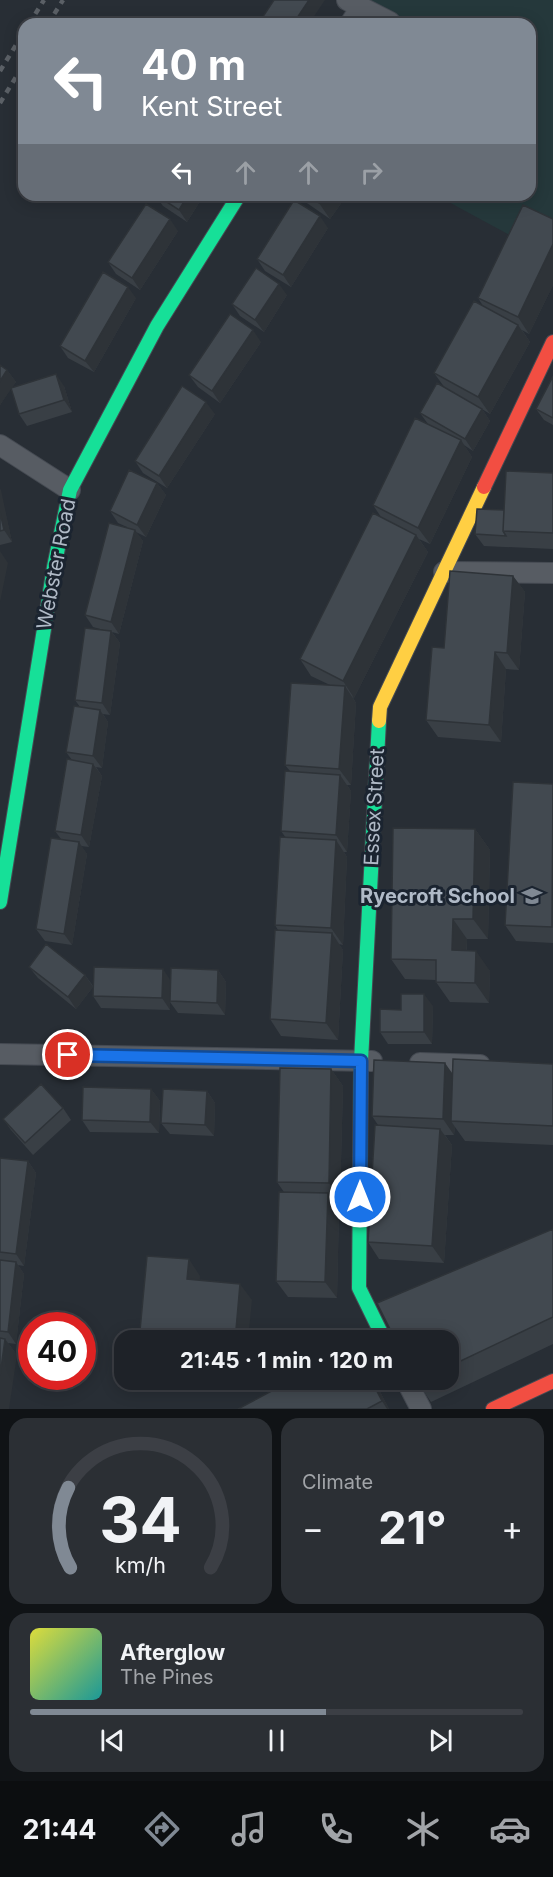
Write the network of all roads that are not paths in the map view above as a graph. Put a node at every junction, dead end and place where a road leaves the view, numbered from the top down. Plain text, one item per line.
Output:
1 (354, 4) edge
2 (382, 18) edge
3 (235, 201) edge
4 (553, 342) edge
5 (0, 445) edge
6 (70, 490) junction
7 (444, 572) junction
8 (553, 573) edge
9 (0, 902) edge
10 (0, 1054) edge
11 (361, 1061) junction
12 (505, 1065) edge
13 (380, 1330) edge
14 (553, 1381) edge
15 (411, 1390) edge
16 (421, 1409) edge
17 (494, 1409) edge

1 - 2 street
3 - 6 street, Webster Road
4 - 7 street, Essex Street
5 - 6 street
6 - 9 street, Webster Road
7 - 8 street
7 - 11 street, Essex Street
10 - 11 street
11 - 12 street
11 - 13 street, Essex Street
14 - 17 street
15 - 16 street

